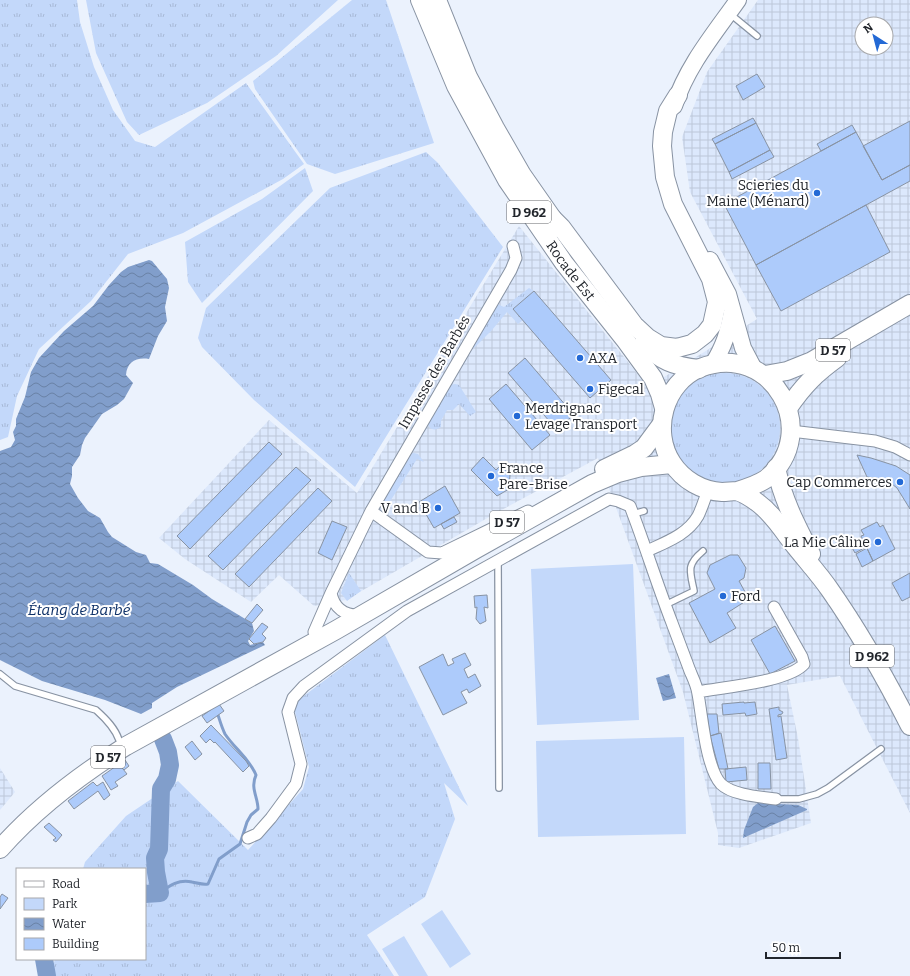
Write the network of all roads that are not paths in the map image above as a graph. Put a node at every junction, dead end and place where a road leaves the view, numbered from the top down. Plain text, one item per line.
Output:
1 (420, 0) edge
2 (437, 0) edge
3 (738, 0) edge
4 (729, 13) junction
5 (757, 36) dead end
6 (678, 95) junction
7 (552, 218) junction
8 (513, 246) dead end
9 (732, 309) junction
10 (903, 309) edge
11 (706, 366) junction
12 (759, 372) junction
13 (788, 408) junction
14 (663, 417) junction
15 (791, 431) junction
16 (910, 455) edge
17 (672, 464) junction
18 (776, 468) junction
19 (708, 490) junction
20 (737, 491) junction
21 (371, 511) junction
22 (528, 511) junction
23 (647, 551) junction
24 (703, 551) dead end
25 (498, 561) junction
26 (828, 588) junction
27 (331, 593) junction
28 (665, 605) junction
29 (774, 607) dead end
30 (355, 614) junction
31 (314, 632) junction
32 (0, 674) edge
33 (698, 692) junction
34 (910, 726) edge
35 (119, 740) junction
36 (881, 749) dead end
37 (499, 788) dead end
38 (776, 799) joint
39 (0, 832) edge
40 (248, 838) dead end
41 (0, 849) edge

1 - 14 main road, Rocade Est / D 962
2 - 7 main road, Rocade Est / D 962
3 - 4 main road
4 - 5 lane
4 - 6 main road
6 - 7 main road
6 - 9 main road
7 - 11 main road, Rocade Est / D 962
8 - 21 street, Impasse des Barbés
9 - 11 main road
9 - 12 main road
10 - 12 main road, D 57
10 - 13 main road, D 57
11 - 12 main road
11 - 14 main road
12 - 13 main road
13 - 15 main road
14 - 17 main road
14 - 22 main road, D 57
15 - 16 street
15 - 18 main road
17 - 19 main road
17 - 30 main road, D 57
18 - 20 main road
18 - 26 main road, D 962
19 - 20 main road
19 - 23 street
20 - 26 main road, D 962
21 - 22 street
21 - 27 street, Impasse des Barbés
22 - 30 main road, D 57
23 - 25 street
23 - 28 street
24 - 28 lane
25 - 37 lane
25 - 40 street
26 - 34 main road, D 962
27 - 30 street
27 - 31 street, Impasse des Barbés
28 - 33 street
29 - 33 street
30 - 31 main road, D 57
30 - 41 main road, D 57
31 - 35 main road, D 57
32 - 35 lane
33 - 38 street
35 - 39 main road, D 57
36 - 38 lane

